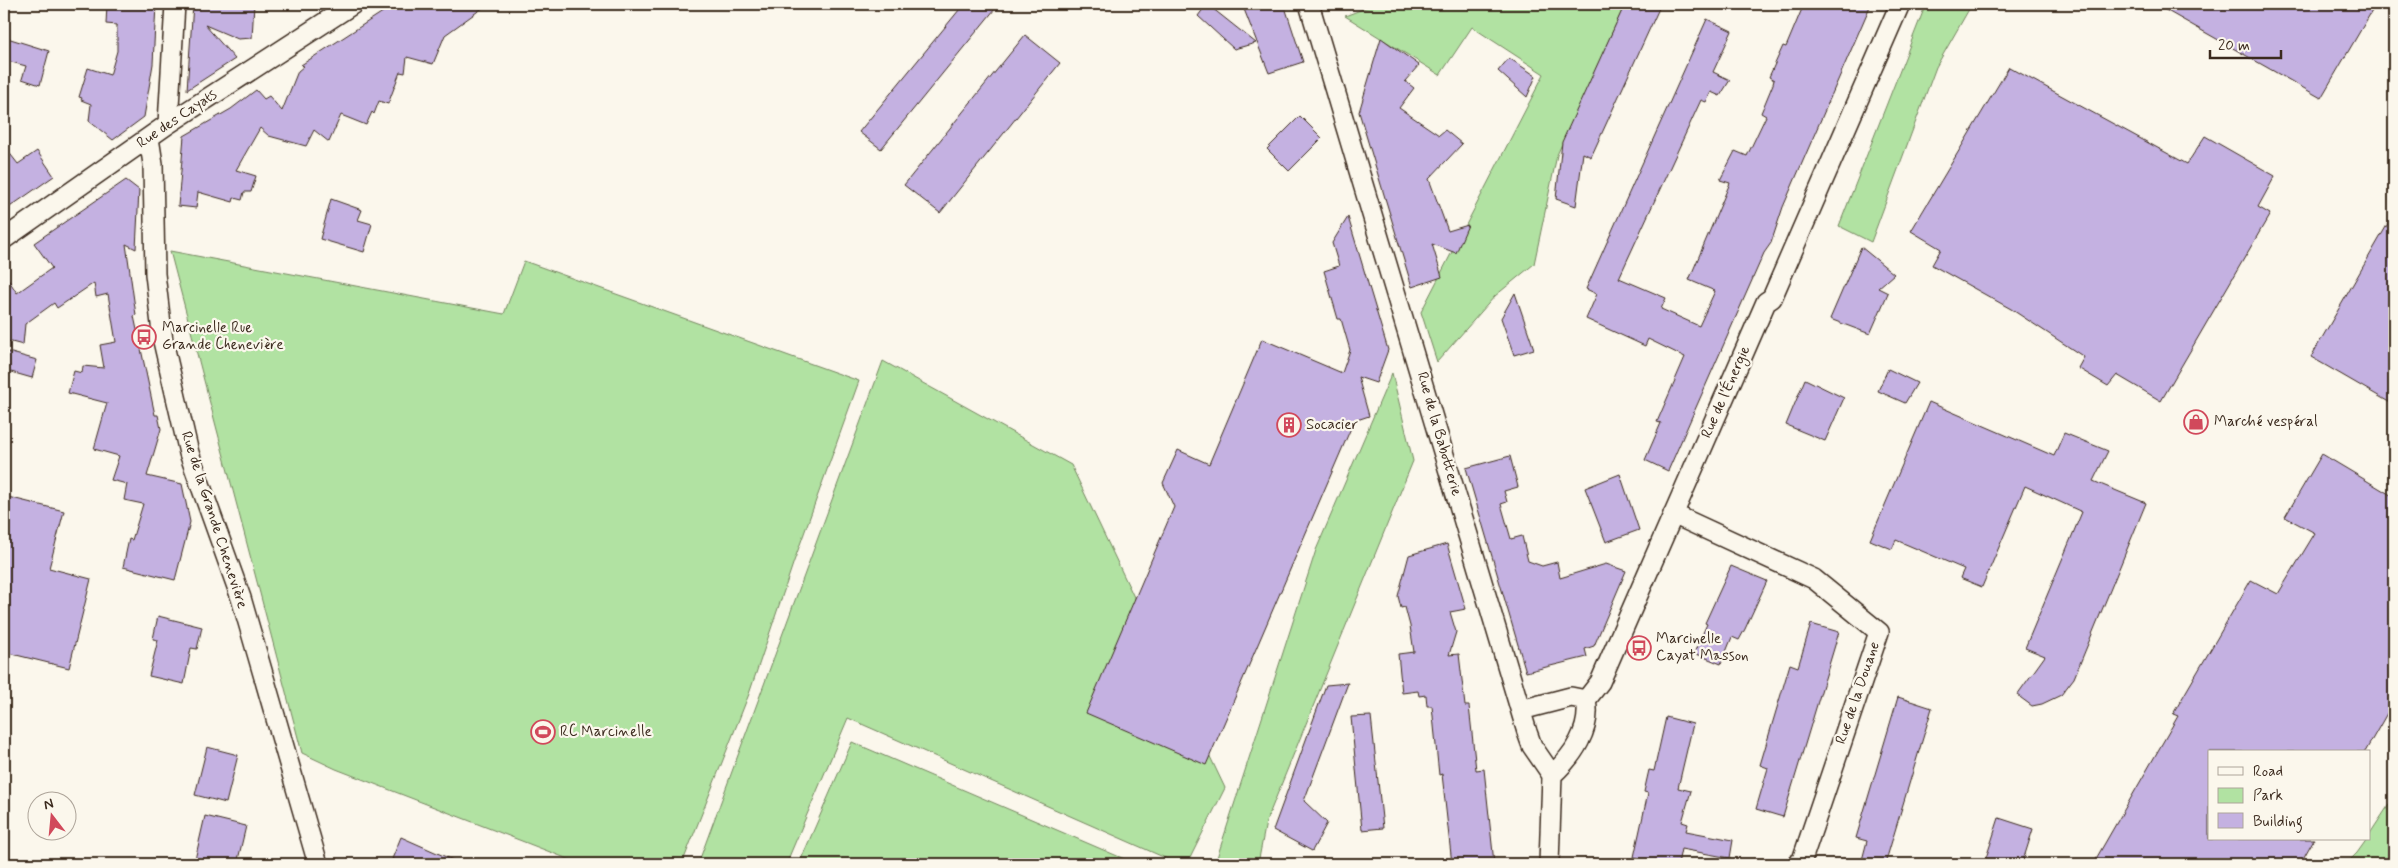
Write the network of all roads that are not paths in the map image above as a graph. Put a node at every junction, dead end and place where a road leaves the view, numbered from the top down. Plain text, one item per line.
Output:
1 (175, 4) edge
2 (353, 4) edge
3 (1309, 4) edge
4 (1900, 4) edge
5 (168, 124) junction
6 (149, 138) junction
7 (4, 239) edge
8 (1673, 514) junction
9 (1586, 700) junction
10 (1521, 710) junction
11 (1552, 775) junction
12 (318, 864) edge
13 (1549, 864) edge
14 (1797, 864) edge

1 - 5 street
2 - 5 street, Rue des Cayats
3 - 10 street, Rue de la Babotterie
4 - 8 street, Rue de l'Énergie
5 - 6 street, Rue des Cayats
6 - 7 street, Rue des Cayats
6 - 12 street, Rue de la Grande Chenevière
8 - 9 street, Rue de l'Énergie
8 - 14 street, Rue de la Douane
9 - 10 street
9 - 11 street
10 - 11 street, Rue de la Babotterie
11 - 13 street

